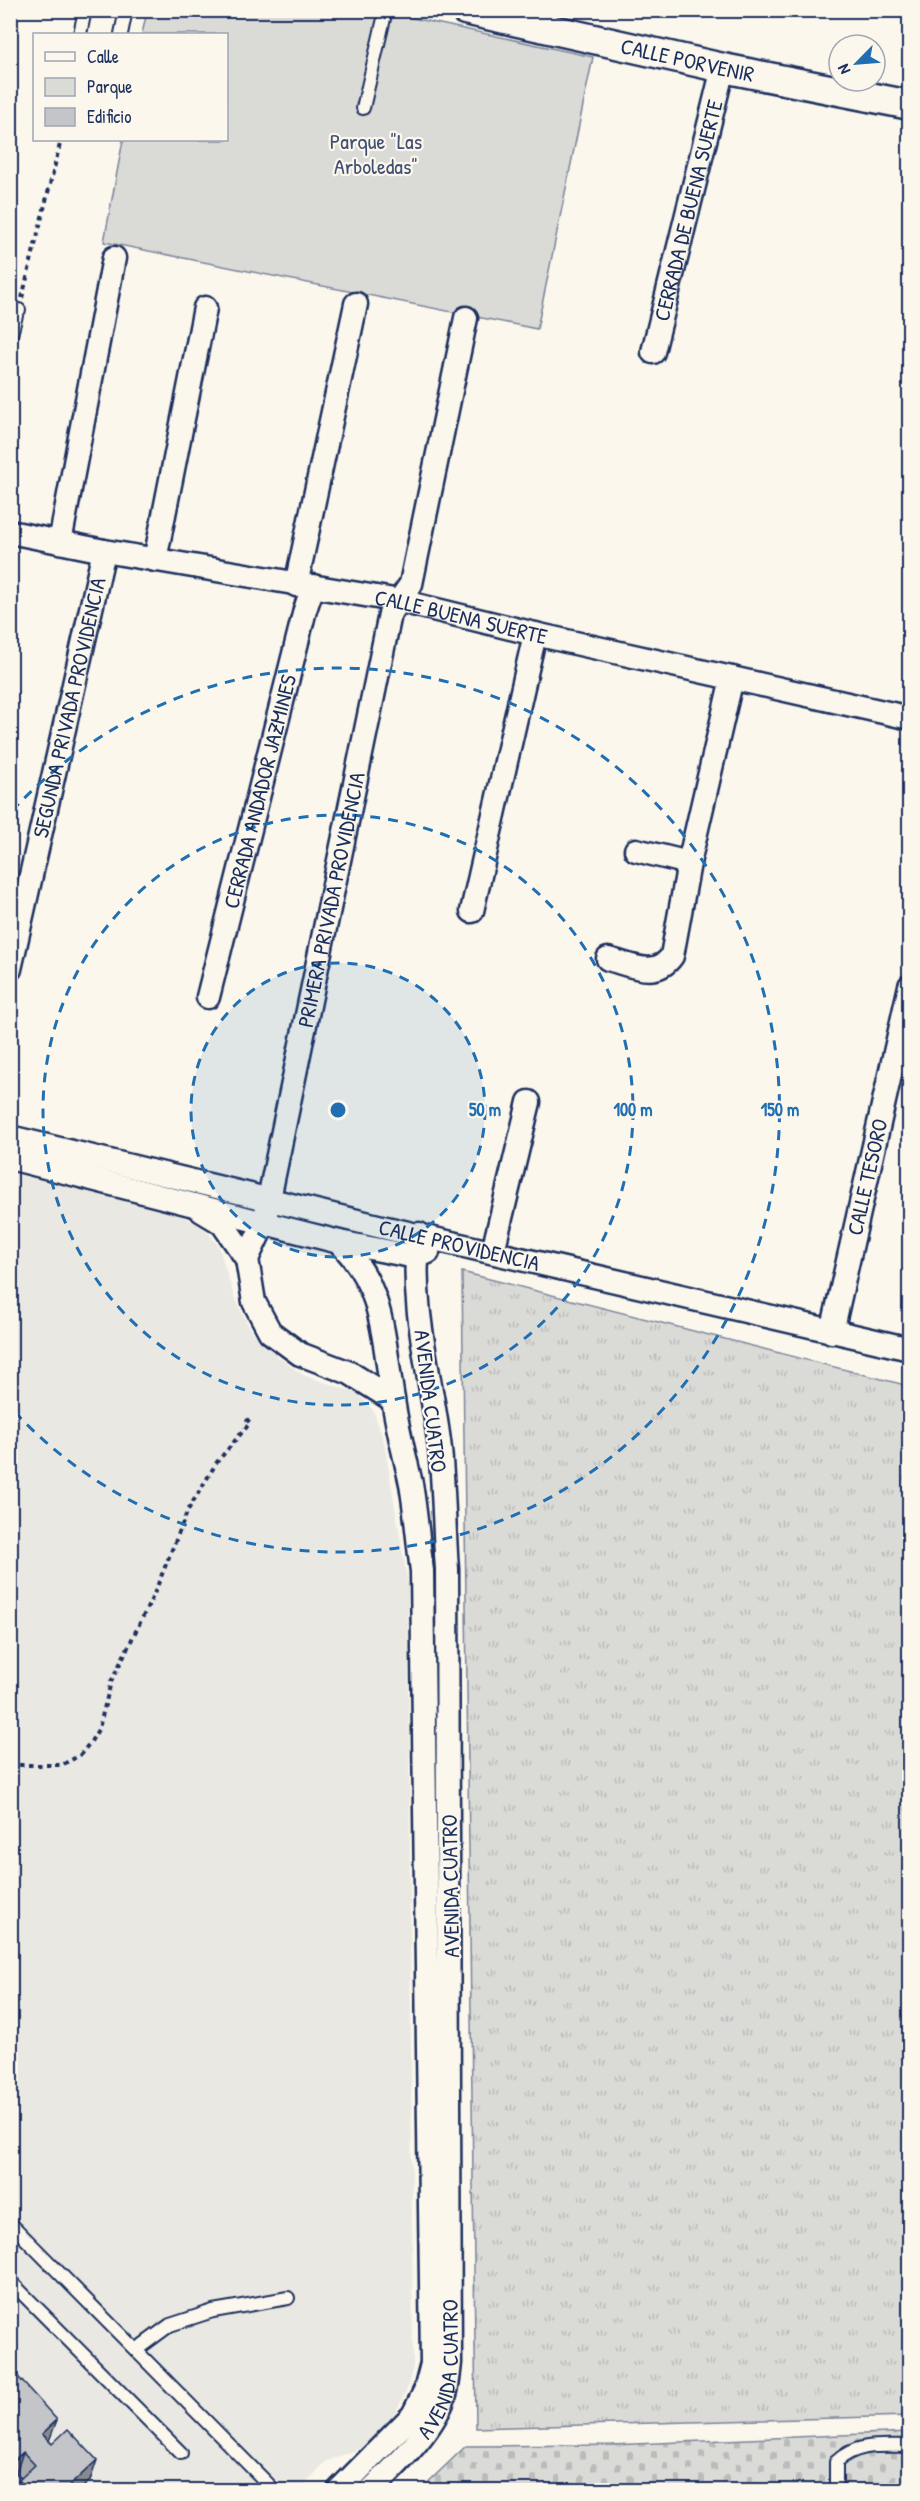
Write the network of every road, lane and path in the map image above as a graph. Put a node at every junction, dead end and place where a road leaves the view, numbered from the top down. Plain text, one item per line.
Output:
1 (85, 10) edge
2 (126, 10) edge
3 (386, 10) edge
4 (465, 10) edge
5 (81, 33) edge
6 (121, 33) edge
7 (723, 68) junction
8 (909, 105) edge
9 (363, 108) dead end
10 (61, 141) edge
11 (114, 258) dead end
12 (356, 304) dead end
13 (205, 308) dead end
14 (20, 310) joint
15 (466, 318) dead end
16 (10, 338) edge
17 (653, 352) dead end
18 (10, 532) edge
19 (60, 542) junction
20 (104, 551) junction
21 (155, 560) junction
22 (305, 586) junction
23 (400, 601) junction
24 (535, 634) junction
25 (732, 678) junction
26 (909, 718) edge
27 (636, 850) dead end
28 (689, 863) junction
29 (472, 910) dead end
30 (608, 959) dead end
31 (10, 969) edge
32 (909, 986) edge
33 (208, 997) dead end
34 (529, 1102) dead end
35 (10, 1137) edge
36 (10, 1158) edge
37 (268, 1200) junction
38 (187, 1202) junction
39 (264, 1223) junction
40 (419, 1234) junction
41 (339, 1242) junction
42 (455, 1243) junction
43 (493, 1251) junction
44 (416, 1257) junction
45 (247, 1259) junction
46 (832, 1332) junction
47 (909, 1349) edge
48 (393, 1400) junction
49 (246, 1418) dead end
50 (10, 1765) edge
51 (427, 1972) junction
52 (450, 1972) junction
53 (10, 2223) edge
54 (10, 2281) edge
55 (288, 2298) dead end
56 (136, 2350) junction
57 (909, 2446) edge
58 (181, 2453) dead end
59 (274, 2490) edge
60 (339, 2490) edge
61 (371, 2490) edge
62 (836, 2490) edge

1 - 5 lane
2 - 6 lane
3 - 9 lane
4 - 7 street, CALLE PORVENIR
7 - 8 street, CALLE PORVENIR
7 - 17 street, CERRADA DE BUENA SUERTE
10 - 14 path
11 - 19 street
12 - 22 street, CERRADA ANDADOR JAZMINES
13 - 21 street
14 - 16 lane
15 - 23 street, PRIMERA PRIVADA PROVIDENCIA
18 - 19 street, CALLE BUENA SUERTE
19 - 20 street, CALLE BUENA SUERTE
20 - 21 street, CALLE BUENA SUERTE
20 - 31 street, SEGUNDA PRIVADA PROVIDENCIA
21 - 22 street, CALLE BUENA SUERTE
22 - 23 street, CALLE BUENA SUERTE
22 - 33 street, CERRADA ANDADOR JAZMINES
23 - 24 street, CALLE BUENA SUERTE
23 - 37 street, PRIMERA PRIVADA PROVIDENCIA
24 - 25 street, CALLE BUENA SUERTE
24 - 29 street
25 - 26 street, CALLE BUENA SUERTE
25 - 28 street
27 - 28 street
28 - 30 street
32 - 46 street, CALLE TESORO
34 - 43 street
35 - 37 street, CALLE PROVIDENCIA
36 - 38 street, CALLE PROVIDENCIA
37 - 39 street, PRIMERA PRIVADA PROVIDENCIA
37 - 40 street, CALLE PROVIDENCIA
38 - 39 street, CALLE PROVIDENCIA
38 - 45 street, AVENIDA CUATRO
39 - 41 street, CALLE PROVIDENCIA
39 - 45 street, PRIMERA PRIVADA PROVIDENCIA
40 - 42 street, CALLE PROVIDENCIA
40 - 44 street, AVENIDA CUATRO
41 - 44 street, CALLE PROVIDENCIA
41 - 48 street, AVENIDA CUATRO
42 - 43 street, CALLE PROVIDENCIA
42 - 44 street
43 - 46 street, CALLE PROVIDENCIA
44 - 52 street, AVENIDA CUATRO
45 - 48 street, AVENIDA CUATRO
46 - 47 street, CALLE PROVIDENCIA
48 - 51 street, AVENIDA CUATRO
49 - 50 path
51 - 52 street
51 - 60 street, AVENIDA CUATRO
52 - 61 street, AVENIDA CUATRO
53 - 56 lane
54 - 58 lane
55 - 56 lane
56 - 59 lane
57 - 62 lane

